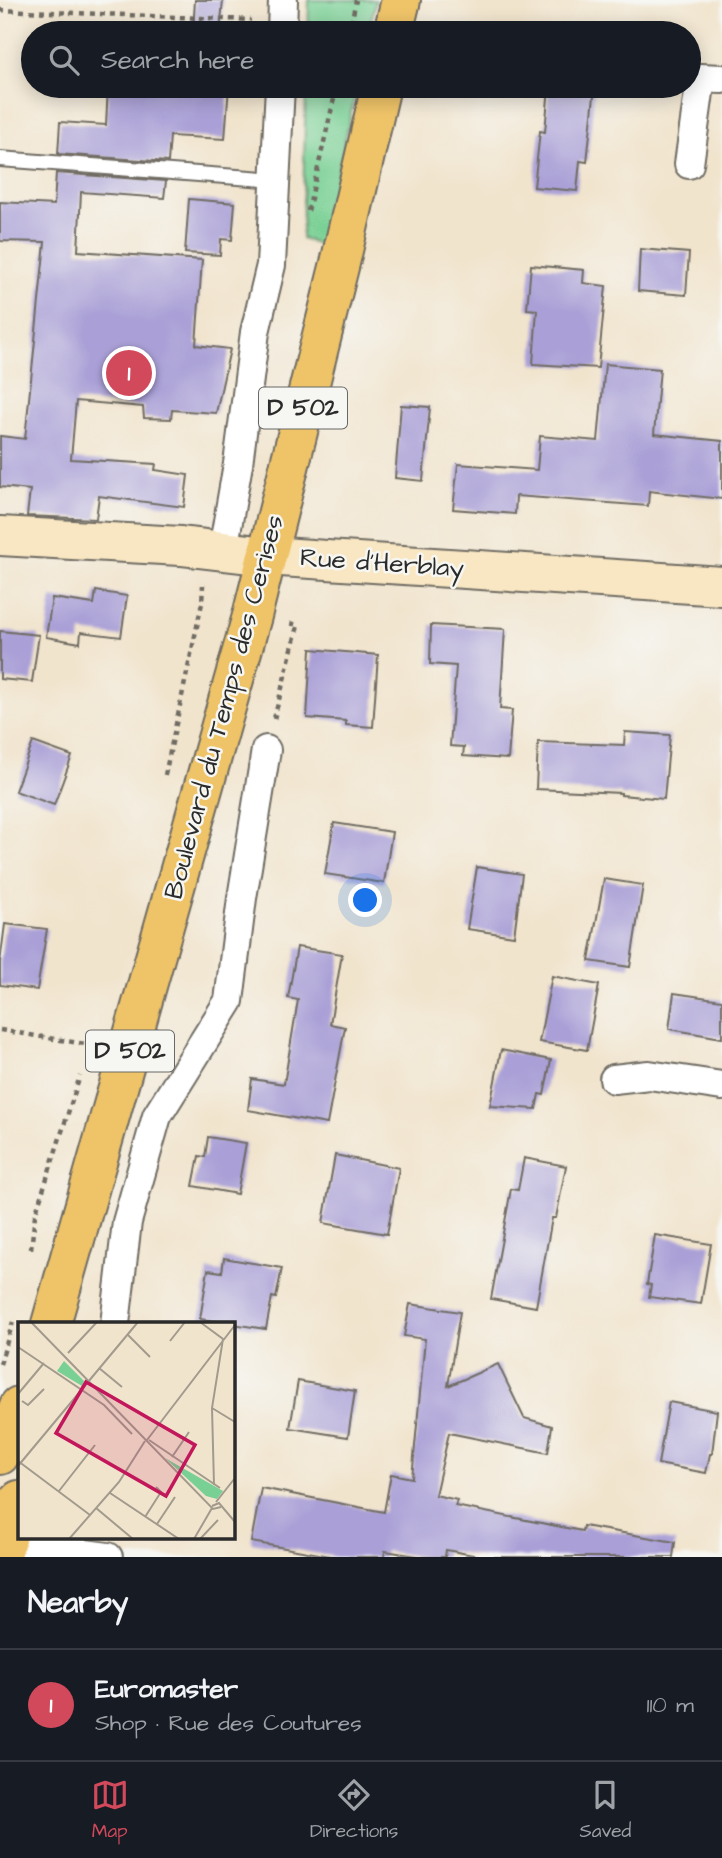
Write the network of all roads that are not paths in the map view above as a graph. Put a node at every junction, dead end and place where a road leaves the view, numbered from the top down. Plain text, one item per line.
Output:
1 (704, 75) edge
2 (701, 93) edge
3 (279, 98) edge
4 (378, 98) edge
5 (700, 98) edge
6 (0, 159) edge
7 (689, 164) dead end
8 (276, 180) junction
9 (0, 536) edge
10 (223, 550) junction
11 (265, 556) junction
12 (722, 586) edge
13 (266, 750) dead end
14 (614, 1079) dead end
15 (722, 1086) edge
16 (52, 1322) edge
17 (115, 1322) edge
18 (18, 1409) edge
19 (0, 1455) edge
20 (18, 1503) edge
21 (2, 1548) edge
22 (92, 1551) edge

1 - 2 street
3 - 8 street
4 - 11 main road, Boulevard du Temps des Cerises / D 502
5 - 7 street
6 - 8 lane
8 - 10 street
9 - 10 main road, Rue d'Herblay
10 - 11 main road, Rue d'Herblay
11 - 12 main road, Rue d'Herblay
11 - 16 main road, Boulevard du Temps des Cerises / D 502
13 - 17 street
14 - 15 street
18 - 19 main road
20 - 21 main road
21 - 22 street

